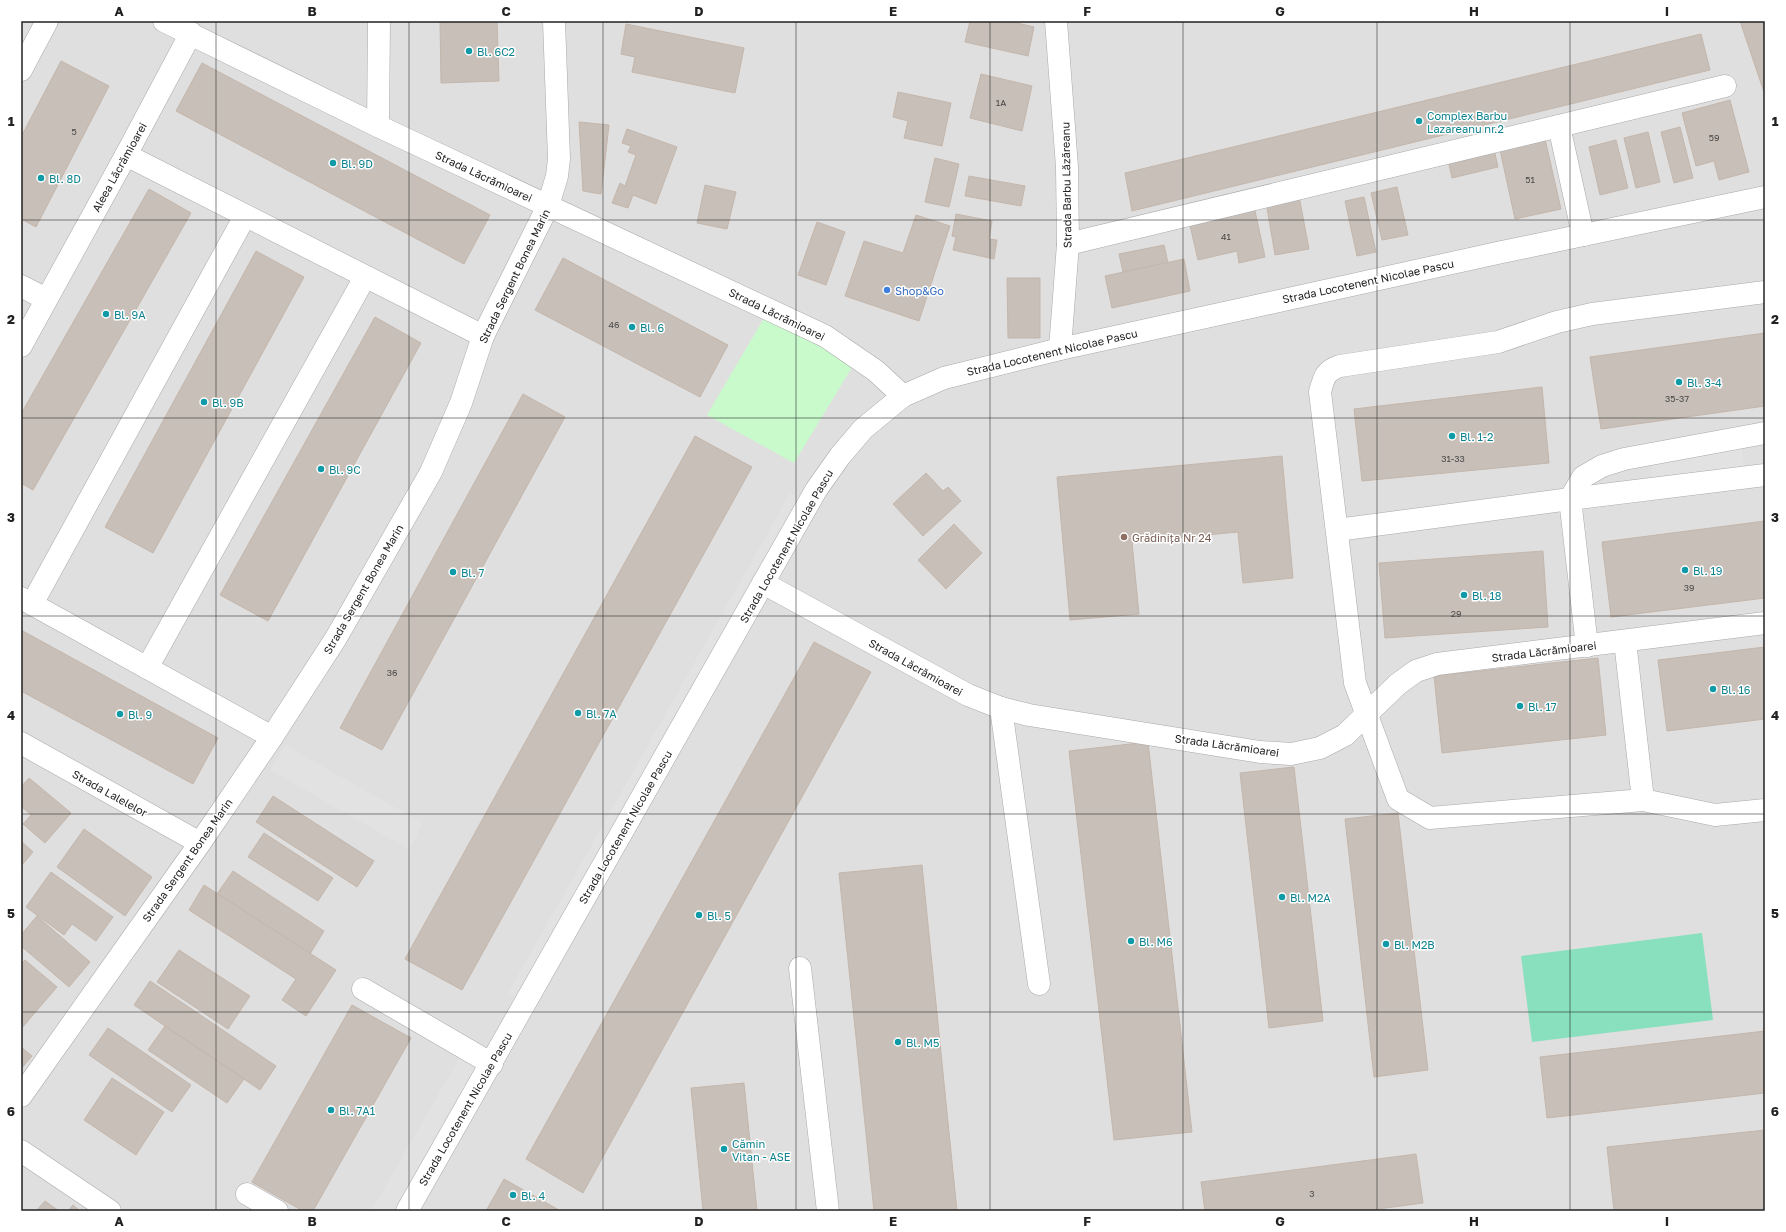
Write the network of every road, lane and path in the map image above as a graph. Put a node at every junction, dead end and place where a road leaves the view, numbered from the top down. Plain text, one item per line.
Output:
1 (47, 21) edge
2 (164, 21) edge
3 (379, 21) edge
4 (554, 21) edge
5 (1056, 21) edge
6 (191, 33) junction
7 (21, 70) edge
8 (1725, 86) dead end
9 (378, 126) junction
10 (1559, 126) junction
11 (126, 156) junction
12 (1765, 197) edge
13 (548, 206) junction
14 (245, 216) junction
15 (1583, 235) junction
16 (1068, 244) junction
17 (365, 277) junction
18 (21, 286) edge
19 (1765, 292) edge
20 (46, 299) junction
21 (483, 336) junction
22 (21, 346) edge
23 (1060, 349) junction
24 (903, 396) junction
25 (1765, 433) edge
26 (1765, 475) edge
27 (1570, 499) junction
28 (1337, 530) junction
29 (763, 583) junction
30 (27, 601) edge
31 (1765, 623) edge
32 (1625, 641) junction
33 (1587, 646) junction
34 (147, 668) junction
35 (1001, 708) junction
36 (1366, 715) junction
37 (272, 737) junction
38 (21, 743) edge
39 (1643, 800) junction
40 (1765, 810) edge
41 (200, 843) junction
42 (800, 968) dead end
43 (1039, 984) dead end
44 (363, 989) dead end
45 (492, 1064) junction
46 (21, 1096) edge
47 (21, 1151) edge
48 (247, 1194) dead end
49 (110, 1211) edge
50 (277, 1211) edge
51 (407, 1211) edge
52 (828, 1211) edge

1 - 7 street
2 - 6 street, Strada Lăcrămioarei
3 - 9 street
4 - 13 street, Strada Sergent Bonea Marin
5 - 16 street, Strada Barbu Lăzăreanu
6 - 9 street, Strada Lăcrămioarei
6 - 11 street, Aleea Lăcrămioarei
8 - 10 street
9 - 13 street, Strada Lăcrămioarei
10 - 15 street
10 - 16 street
11 - 14 street
11 - 20 street, Aleea Lăcrămioarei
12 - 15 street, Strada Locotenent Nicolae Pascu
13 - 21 street, Strada Sergent Bonea Marin
13 - 24 street, Strada Lăcrămioarei
14 - 17 street
14 - 30 street
15 - 23 street, Strada Locotenent Nicolae Pascu
16 - 23 street, Strada Barbu Lăzăreanu
17 - 21 street
17 - 34 street
18 - 20 street
19 - 28 street
20 - 22 street, Aleea Lăcrămioarei
21 - 37 street, Strada Sergent Bonea Marin
23 - 24 street, Strada Locotenent Nicolae Pascu
24 - 29 street, Strada Locotenent Nicolae Pascu
25 - 27 street
26 - 27 street
27 - 28 street
27 - 33 street
28 - 36 street
29 - 35 street, Strada Lăcrămioarei
29 - 45 street, Strada Locotenent Nicolae Pascu
30 - 34 street
31 - 32 street, Strada Lăcrămioarei
32 - 33 street, Strada Lăcrămioarei
32 - 39 street
33 - 36 street, Strada Lăcrămioarei
34 - 37 street
35 - 36 street, Strada Lăcrămioarei
35 - 43 street
36 - 39 street
37 - 41 street, Strada Sergent Bonea Marin
38 - 41 street, Strada Lalelelor
39 - 40 street
41 - 46 street, Strada Sergent Bonea Marin
42 - 52 street
44 - 45 street
45 - 51 street, Strada Locotenent Nicolae Pascu
47 - 49 street
48 - 50 street

